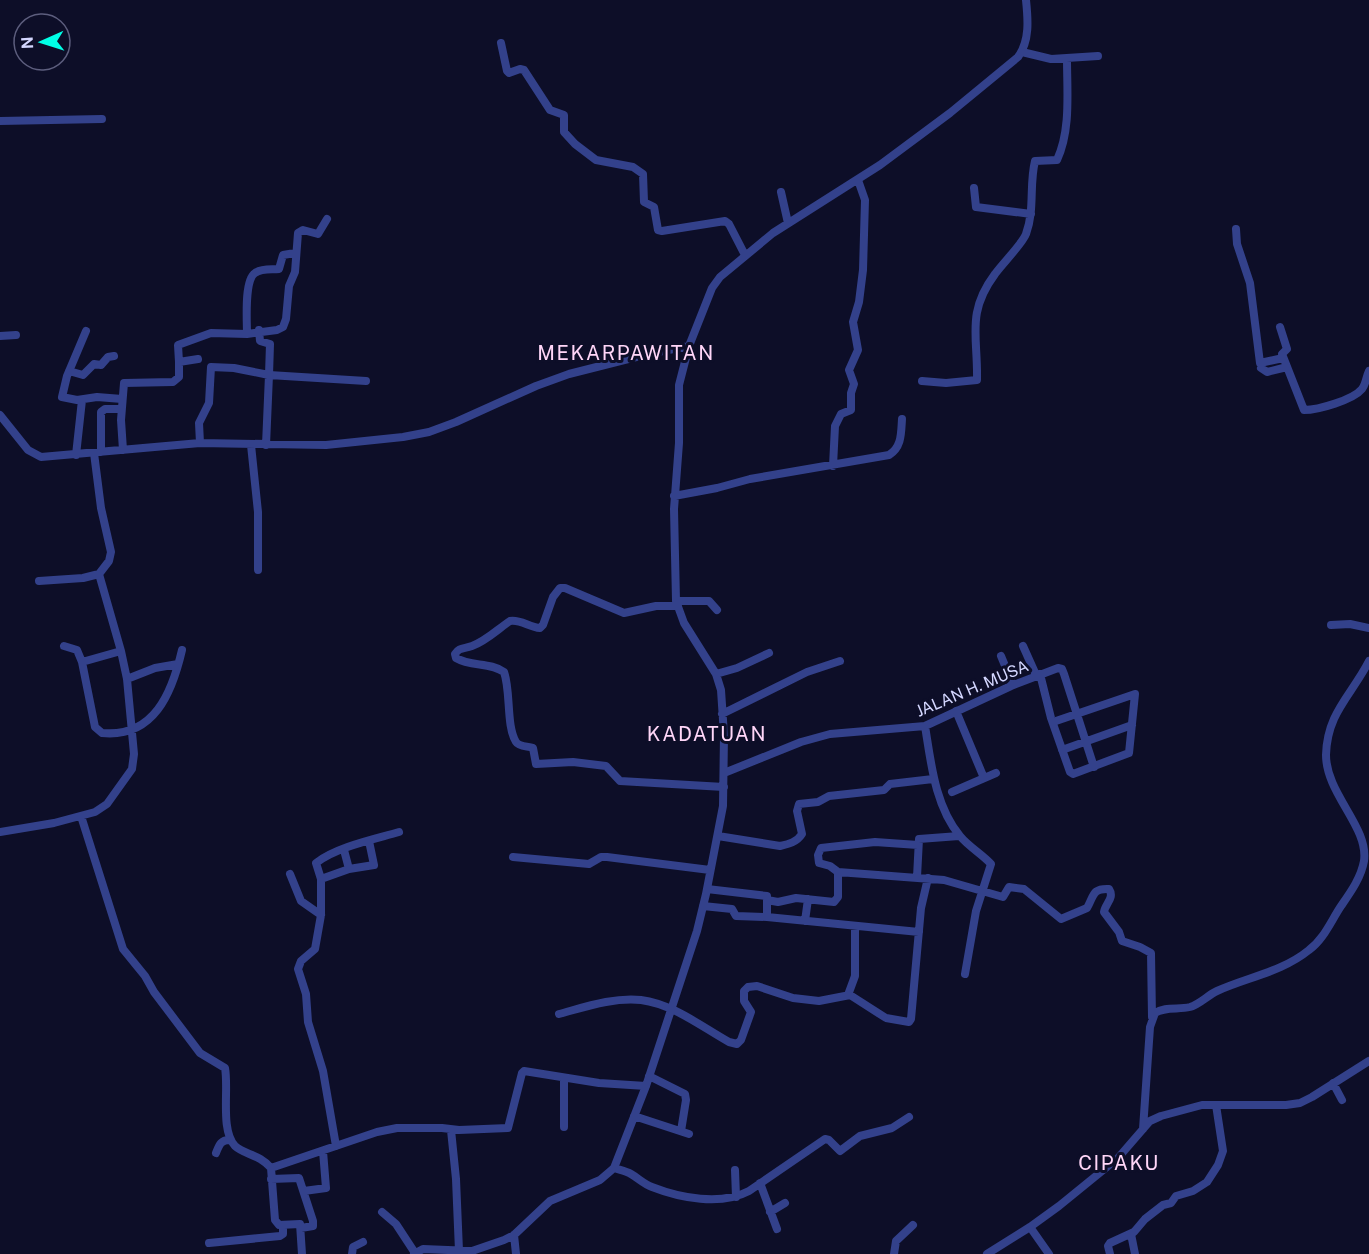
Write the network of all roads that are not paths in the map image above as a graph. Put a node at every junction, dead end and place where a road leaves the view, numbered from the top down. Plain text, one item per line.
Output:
1 (1026, 0) edge
2 (501, 43) dead end
3 (1022, 52) junction
4 (1098, 56) dead end
5 (1067, 59) junction
6 (102, 119) dead end
7 (0, 121) edge
8 (858, 180) junction
9 (974, 188) dead end
10 (781, 192) dead end
11 (1031, 214) junction
12 (327, 219) dead end
13 (788, 223) junction
14 (1236, 230) dead end
15 (295, 253) junction
16 (745, 255) junction
17 (1280, 327) dead end
18 (259, 330) junction
19 (86, 331) dead end
20 (247, 333) junction
21 (16, 335) dead end
22 (0, 336) edge
23 (689, 346) junction
24 (114, 356) dead end
25 (1283, 358) junction
26 (198, 359) dead end
27 (179, 362) junction
28 (1287, 367) junction
29 (1261, 368) dead end
30 (69, 371) junction
31 (1369, 371) edge
32 (268, 375) junction
33 (366, 381) dead end
34 (922, 381) dead end
35 (122, 399) junction
36 (81, 400) junction
37 (121, 409) junction
38 (0, 415) edge
39 (902, 419) dead end
40 (200, 443) junction
41 (251, 445) junction
42 (266, 445) junction
43 (123, 450) junction
44 (98, 452) junction
45 (76, 455) junction
46 (833, 466) junction
47 (674, 496) junction
48 (258, 570) dead end
49 (99, 574) junction
50 (39, 581) dead end
51 (677, 604) junction
52 (717, 610) dead end
53 (1331, 625) dead end
54 (1369, 628) edge
55 (64, 646) dead end
56 (1023, 646) dead end
57 (182, 650) dead end
58 (121, 651) junction
59 (769, 653) dead end
60 (1001, 656) dead end
61 (840, 661) dead end
62 (82, 662) junction
63 (1369, 662) edge
64 (178, 664) junction
65 (716, 674) junction
66 (1038, 675) junction
67 (127, 679) junction
68 (1013, 685) junction
69 (956, 711) junction
70 (1077, 713) junction
71 (722, 714) junction
72 (1053, 722) junction
73 (1132, 725) junction
74 (925, 726) junction
75 (132, 731) junction
76 (1085, 742) junction
77 (1062, 750) junction
78 (1094, 767) junction
79 (724, 773) junction
80 (996, 773) dead end
81 (984, 778) junction
82 (933, 779) junction
83 (724, 787) junction
84 (951, 792) dead end
85 (81, 816) junction
86 (0, 832) edge
87 (399, 832) dead end
88 (718, 836) junction
89 (959, 836) junction
90 (369, 842) junction
91 (918, 845) junction
92 (345, 850) junction
93 (1367, 855) edge
94 (513, 856) dead end
95 (349, 868) junction
96 (710, 870) junction
97 (838, 872) junction
98 (290, 874) dead end
99 (917, 877) junction
100 (928, 878) junction
101 (321, 879) junction
102 (707, 889) junction
103 (982, 891) junction
104 (808, 899) junction
105 (767, 900) junction
106 (703, 906) junction
107 (321, 915) junction
108 (767, 917) junction
109 (805, 921) junction
110 (855, 926) junction
111 (918, 932) junction
112 (964, 974) dead end
113 (848, 995) junction
114 (672, 1010) junction
115 (559, 1014) dead end
116 (1152, 1017) junction
117 (1369, 1061) edge
118 (649, 1076) junction
119 (564, 1078) junction
120 (1333, 1083) junction
121 (646, 1086) junction
122 (1342, 1100) dead end
123 (1216, 1105) junction
124 (634, 1116) junction
125 (909, 1117) dead end
126 (564, 1127) dead end
127 (1143, 1129) junction
128 (451, 1130) junction
129 (231, 1140) junction
130 (336, 1146) junction
131 (323, 1151) junction
132 (216, 1154) dead end
133 (271, 1168) junction
134 (614, 1168) junction
135 (735, 1170) dead end
136 (271, 1179) junction
137 (760, 1183) junction
138 (304, 1191) junction
139 (736, 1197) junction
140 (785, 1203) dead end
141 (382, 1212) dead end
142 (771, 1212) junction
143 (283, 1225) junction
144 (913, 1225) dead end
145 (1030, 1227) junction
146 (302, 1228) junction
147 (777, 1229) dead end
148 (1131, 1234) junction
149 (514, 1235) junction
150 (363, 1242) dead end
151 (209, 1243) dead end
152 (459, 1251) junction
153 (437, 1252) edge
154 (415, 1253) edge
155 (302, 1254) edge
156 (352, 1254) edge
157 (516, 1254) edge
158 (894, 1254) edge
159 (987, 1254) edge
160 (1049, 1254) edge
161 (1110, 1254) edge
162 (1135, 1254) edge

1 - 3 street
2 - 16 street
3 - 5 street
3 - 8 street
4 - 5 street
5 - 11 street
6 - 7 street
8 - 13 street
8 - 46 street
9 - 11 street
10 - 13 street
11 - 34 street
12 - 15 street
13 - 16 street
14 - 25 street
15 - 18 street
15 - 20 street
16 - 23 street
17 - 25 street
18 - 20 street
18 - 32 street
19 - 30 street
20 - 27 street
21 - 22 street
23 - 42 street
23 - 47 street
24 - 30 street
25 - 28 street
26 - 27 street
27 - 35 street
28 - 29 street
28 - 31 street
30 - 36 street
32 - 33 street
32 - 40 street
32 - 42 street
35 - 36 street
35 - 37 street
36 - 45 street
37 - 43 street
37 - 44 street
38 - 45 street
39 - 46 street
40 - 41 street
40 - 43 street
41 - 42 street
41 - 48 street
43 - 44 street
44 - 45 street
44 - 49 street
46 - 47 street
47 - 51 street
49 - 50 street
49 - 58 street
51 - 52 street
51 - 65 street
51 - 83 street
53 - 54 street
55 - 62 street
56 - 66 street
57 - 64 street
58 - 62 street
58 - 67 street
59 - 65 street
60 - 68 street
61 - 71 street
62 - 75 street
63 - 93 street
64 - 67 street
64 - 75 street
65 - 71 street
66 - 68 street, JALAN H. MUSA
66 - 70 street, JALAN H. MUSA
66 - 72 street
67 - 75 street
68 - 69 street, JALAN H. MUSA
69 - 74 street, JALAN H. MUSA
69 - 81 street
70 - 72 street
70 - 73 street
70 - 76 street
71 - 79 street
72 - 77 street
73 - 76 street
73 - 78 street
74 - 79 street, JALAN H. MUSA
74 - 82 street
75 - 85 street
76 - 77 street
76 - 78 street
77 - 78 street
79 - 83 street
80 - 81 street
81 - 84 street
82 - 88 street
82 - 89 street
83 - 88 street
85 - 86 street
85 - 129 street
87 - 90 street
88 - 96 street
89 - 91 street
89 - 103 street
90 - 92 street
90 - 95 street
91 - 97 street
91 - 99 street
92 - 95 street
92 - 101 street
93 - 116 street
94 - 96 street
95 - 101 street
96 - 102 street
97 - 99 street
97 - 104 street
98 - 107 street
99 - 100 street
100 - 103 street
100 - 111 street
101 - 107 street
102 - 105 street
102 - 106 street
103 - 112 street
103 - 116 street
104 - 105 street
104 - 109 street
105 - 108 street
106 - 108 street
106 - 114 street
107 - 130 street
108 - 109 street
109 - 110 street
110 - 111 street
110 - 113 street
111 - 113 street
113 - 114 street
114 - 115 street
114 - 118 street
116 - 127 street
117 - 120 street
118 - 121 street
118 - 124 street
119 - 121 street
119 - 126 street
119 - 128 street
120 - 122 street
120 - 123 street
121 - 124 street
123 - 127 street
123 - 148 street
124 - 134 street
125 - 137 street
127 - 145 street
128 - 130 street
128 - 152 street
129 - 132 street
129 - 133 street
130 - 131 street
131 - 133 street
131 - 138 street
133 - 136 street
134 - 139 street
134 - 149 street
135 - 139 street
136 - 138 street
136 - 143 street
137 - 139 street
137 - 142 street
138 - 146 street
140 - 142 street
141 - 154 street
142 - 147 street
143 - 146 street
143 - 151 street
144 - 158 street
145 - 159 street
145 - 160 street
146 - 155 street
148 - 161 street
148 - 162 street
149 - 152 street
149 - 157 street
150 - 156 street
152 - 153 street
153 - 154 street

